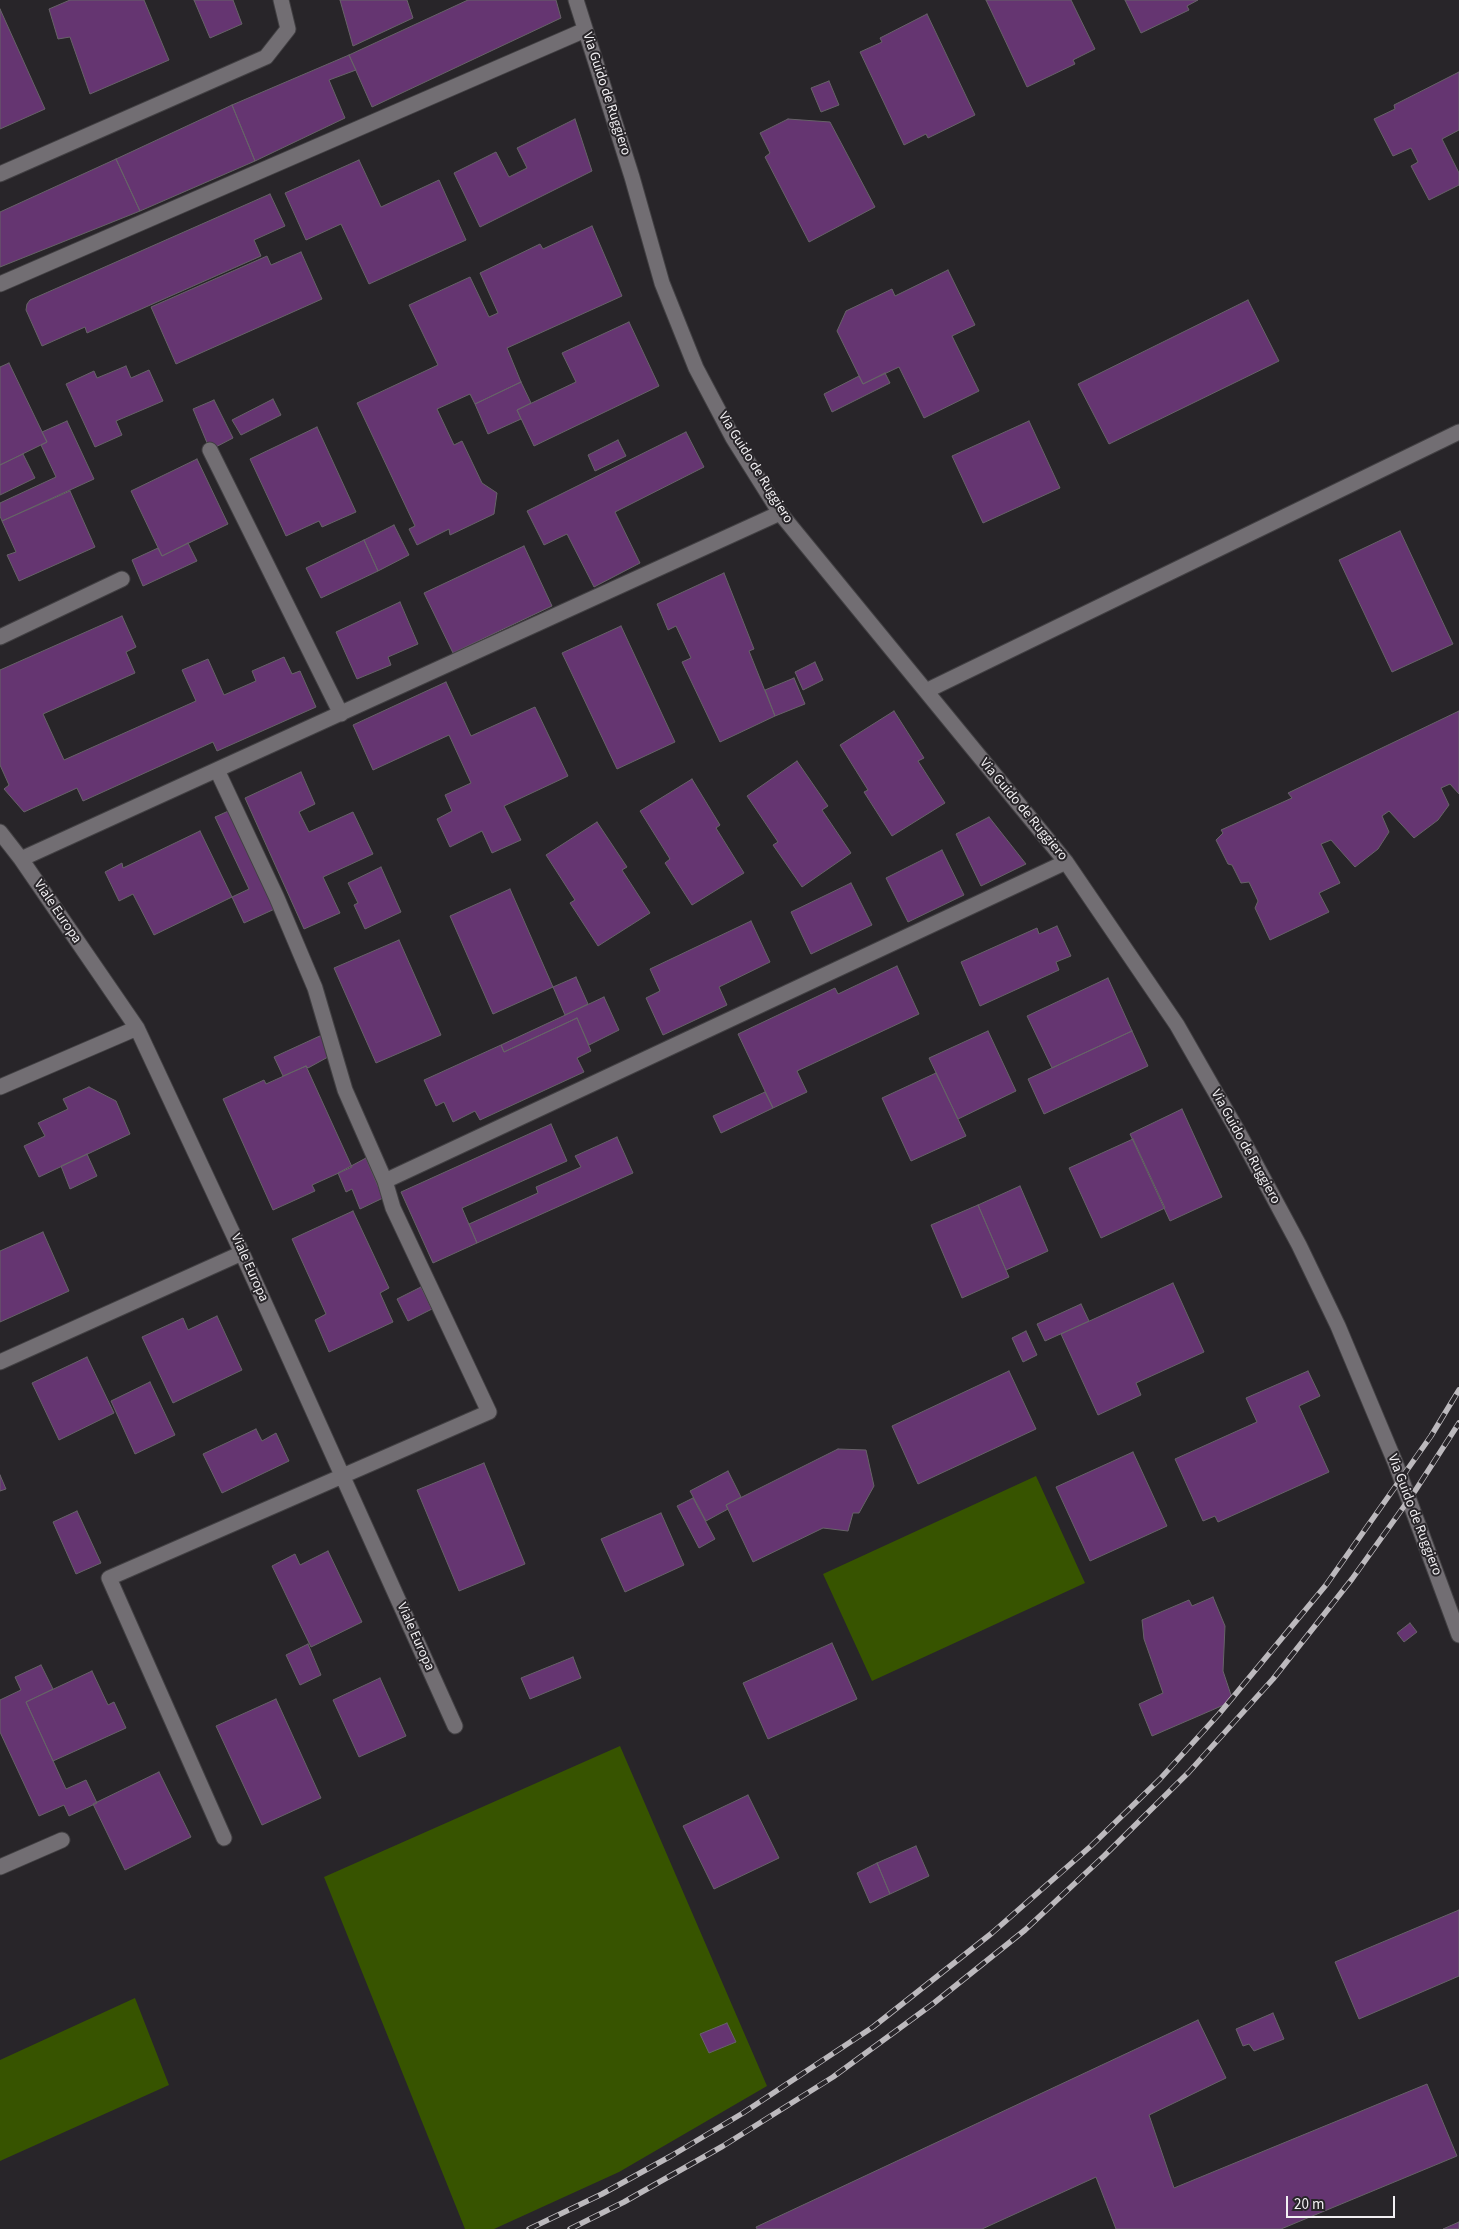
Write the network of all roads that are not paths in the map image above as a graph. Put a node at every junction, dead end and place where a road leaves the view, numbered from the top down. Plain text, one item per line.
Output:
1 (281, 0) edge
2 (576, 0) edge
3 (585, 30) junction
4 (0, 174) edge
5 (0, 284) edge
6 (1459, 432) edge
7 (210, 450) dead end
8 (780, 513) junction
9 (122, 579) dead end
10 (0, 637) edge
11 (926, 691) junction
12 (341, 714) junction
13 (217, 770) junction
14 (0, 832) edge
15 (21, 859) junction
16 (1066, 862) junction
17 (137, 1028) junction
18 (0, 1087) edge
19 (385, 1180) junction
20 (242, 1253) junction
21 (0, 1362) edge
22 (343, 1477) junction
23 (1459, 1635) edge
24 (455, 1726) dead end
25 (224, 1838) dead end
26 (62, 1840) dead end
27 (0, 1867) edge

1 - 4 street
2 - 3 street, Via Guido de Ruggiero
3 - 5 street
3 - 8 street, Via Guido de Ruggiero
6 - 11 street
7 - 12 street
8 - 11 street, Via Guido de Ruggiero
8 - 12 street
9 - 10 street
11 - 16 street, Via Guido de Ruggiero
12 - 13 street
13 - 15 street
13 - 19 street
14 - 15 street, Viale Europa
15 - 17 street, Viale Europa
16 - 19 street
16 - 23 street, Via Guido de Ruggiero
17 - 18 street
17 - 20 street, Viale Europa
19 - 22 street
20 - 21 street
20 - 22 street, Viale Europa
22 - 24 street, Viale Europa
22 - 25 street
26 - 27 street

